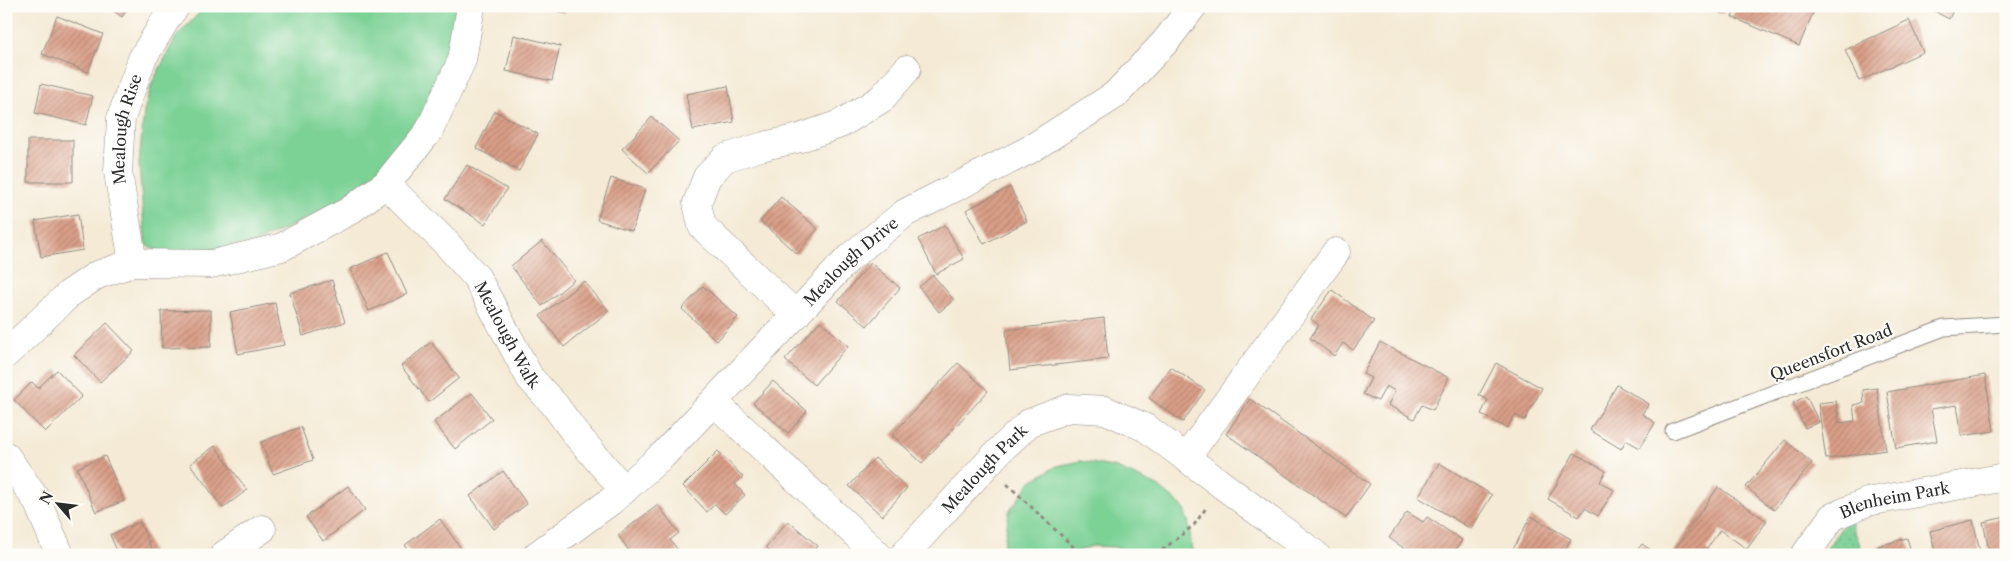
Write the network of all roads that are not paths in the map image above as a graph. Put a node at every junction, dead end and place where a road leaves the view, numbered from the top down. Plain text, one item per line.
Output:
1 (176, 6) edge
2 (471, 6) edge
3 (1193, 6) edge
4 (907, 69) dead end
5 (386, 184) junction
6 (1336, 252) dead end
7 (133, 263) junction
8 (796, 315) junction
9 (2006, 324) edge
10 (6, 354) edge
11 (714, 402) junction
12 (1673, 431) dead end
13 (6, 456) edge
14 (1186, 458) junction
15 (2006, 477) edge
16 (624, 490) junction
17 (262, 528) dead end
18 (60, 555) edge
19 (224, 555) edge
20 (537, 555) edge
21 (878, 555) edge
22 (904, 555) edge
23 (1316, 555) edge
24 (1805, 555) edge

1 - 7 street, Mealough Rise
2 - 5 street
3 - 8 street, Mealough Drive
4 - 8 street
5 - 7 street
5 - 16 street, Mealough Walk
6 - 14 street
7 - 10 street
8 - 11 street, Mealough Drive
9 - 12 lane, Queensfort Road
11 - 16 street, Mealough Drive
11 - 21 street
13 - 18 street
14 - 22 street, Mealough Park
14 - 23 street, Mealough Park
15 - 24 street, Blenheim Park
16 - 20 street, Mealough Drive
17 - 19 street

